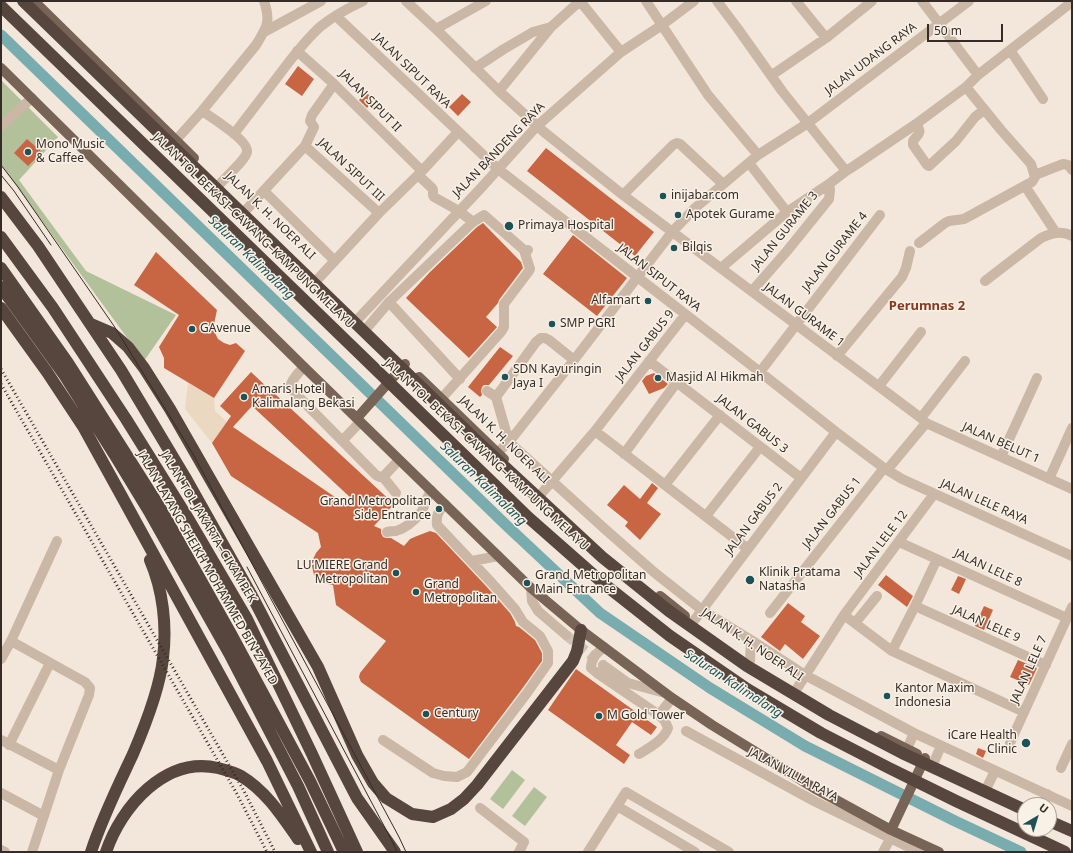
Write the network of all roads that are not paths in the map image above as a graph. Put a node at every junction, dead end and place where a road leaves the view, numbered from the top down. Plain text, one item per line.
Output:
1 (23, 1) edge
2 (34, 1) edge
3 (264, 1) edge
4 (321, 1) edge
5 (363, 1) edge
6 (406, 1) edge
7 (486, 1) edge
8 (580, 1) edge
9 (646, 1) edge
10 (694, 1) edge
11 (717, 1) edge
12 (796, 1) edge
13 (922, 1) edge
14 (969, 1) edge
15 (868, 2) edge
16 (1072, 2) edge
17 (1, 6) edge
18 (336, 16) junction
19 (939, 24) junction
20 (662, 25) junction
21 (551, 27) junction
22 (436, 29) junction
23 (264, 32) junction
24 (826, 38) junction
25 (1010, 50) junction
26 (298, 51) junction
27 (621, 52) junction
28 (1, 68) edge
29 (475, 68) junction
30 (978, 75) junction
31 (772, 76) junction
32 (334, 84) junction
33 (966, 87) junction
34 (499, 91) junction
35 (32, 98) junction
36 (1043, 99) dead end
37 (984, 110) junction
38 (206, 113) junction
39 (808, 123) junction
40 (916, 124) junction
41 (1, 126) edge
42 (537, 126) junction
43 (232, 132) junction
44 (458, 132) junction
45 (176, 140) junction
46 (306, 146) junction
47 (758, 155) junction
48 (749, 163) junction
49 (498, 169) junction
50 (1072, 170) edge
51 (846, 171) junction
52 (420, 173) junction
53 (1035, 175) junction
54 (723, 184) junction
55 (829, 184) junction
56 (220, 185) junction
57 (1025, 186) junction
58 (264, 191) junction
59 (623, 195) junction
60 (1, 197) edge
61 (246, 210) junction
62 (459, 211) junction
63 (787, 212) junction
64 (379, 214) junction
65 (880, 215) dead end
66 (473, 222) junction
67 (672, 232) junction
68 (1056, 233) junction
69 (1072, 236) edge
70 (1, 237) edge
71 (920, 243) dead end
72 (910, 251) dead end
73 (335, 261) junction
74 (1, 268) edge
75 (721, 268) junction
76 (637, 278) junction
77 (317, 280) junction
78 (985, 281) dead end
79 (1, 287) edge
80 (752, 291) junction
81 (389, 302) junction
82 (1, 308) edge
83 (686, 315) junction
84 (357, 320) junction
85 (91, 324) junction
86 (796, 324) junction
87 (366, 329) junction
88 (921, 332) dead end
89 (837, 356) junction
90 (574, 360) junction
91 (649, 361) junction
92 (965, 361) dead end
93 (408, 366) junction
94 (304, 367) junction
95 (760, 372) junction
96 (1037, 378) dead end
97 (460, 379) junction
98 (677, 382) junction
99 (879, 386) junction
100 (442, 398) junction
101 (720, 415) junction
102 (362, 417) junction
103 (924, 421) junction
104 (1072, 428) edge
105 (595, 431) junction
106 (836, 432) junction
107 (341, 438) junction
108 (509, 442) junction
109 (760, 446) junction
110 (498, 452) junction
111 (624, 454) junction
112 (1000, 457) junction
113 (399, 460) junction
114 (885, 468) junction
115 (382, 477) junction
116 (801, 478) junction
117 (1049, 479) junction
118 (552, 481) junction
119 (665, 485) junction
120 (1072, 489) edge
121 (396, 492) dead end
122 (434, 493) junction
123 (541, 494) junction
124 (934, 494) junction
125 (121, 495) junction
126 (445, 504) junction
127 (427, 512) junction
128 (706, 516) junction
129 (437, 517) junction
130 (58, 542) dead end
131 (899, 542) junction
132 (748, 549) junction
133 (498, 556) junction
134 (1072, 556) edge
135 (937, 559) junction
136 (472, 561) junction
137 (531, 588) junction
138 (877, 596) dead end
139 (915, 606) junction
140 (1072, 607) edge
141 (702, 610) junction
142 (770, 613) dead end
143 (844, 615) junction
144 (1067, 618) junction
145 (693, 622) junction
146 (855, 623) junction
147 (581, 630) junction
148 (566, 635) tunnel mouth
149 (752, 640) junction
150 (11, 641) junction
151 (604, 647) junction
152 (892, 651) junction
153 (1, 659) edge
154 (750, 661) junction
155 (50, 663) junction
156 (603, 665) tunnel mouth
157 (1046, 665) junction
158 (805, 675) junction
159 (796, 690) junction
160 (669, 696) junction
161 (1024, 712) junction
162 (659, 715) junction
163 (686, 731) dead end
164 (914, 733) junction
165 (383, 740) dead end
166 (5, 743) edge
167 (1010, 743) dead end
168 (1072, 744) edge
169 (941, 746) junction
170 (906, 749) junction
171 (639, 754) dead end
172 (929, 760) junction
173 (1061, 768) dead end
174 (59, 770) junction
175 (995, 771) junction
176 (987, 787) junction
177 (1, 793) edge
178 (1047, 794) junction
179 (1046, 797) edge
180 (1017, 801) edge
181 (617, 806) junction
182 (1017, 806) edge
183 (1072, 806) edge
184 (480, 808) dead end
185 (44, 816) junction
186 (1057, 820) edge
187 (1057, 824) edge
188 (1072, 827) edge
189 (1072, 831) edge
190 (891, 834) junction
191 (1, 850) edge
192 (691, 851) edge
193 (5, 852) edge
194 (32, 852) edge
195 (91, 852) edge
196 (106, 852) edge
197 (306, 852) edge
198 (310, 852) edge
199 (328, 852) edge
200 (344, 852) edge
201 (357, 852) edge
202 (395, 852) edge
203 (519, 852) edge
204 (588, 852) edge
205 (729, 852) edge
206 (883, 852) edge
207 (919, 852) edge
208 (939, 852) edge
209 (1065, 852) edge

1 - 182 highway, JALAN TOL BEKASI–CAWANG–KAMPUNG MELAYU, bridge
2 - 45 main road, JALAN K. H. NOER ALI
3 - 23 street
4 - 23 street
5 - 18 street
6 - 22 street, JALAN GURAME 1
7 - 22 street
8 - 21 street
8 - 27 street
9 - 20 street
10 - 20 street, JALAN BANDENG RAYA
11 - 31 street
12 - 24 street
13 - 19 street
14 - 19 street, JALAN UDANG RAYA
15 - 24 street
16 - 25 street
17 - 209 highway, JALAN TOL BEKASI–CAWANG–KAMPUNG MELAYU, bridge
18 - 26 street
18 - 44 street, JALAN SIPUT RAYA
19 - 30 street
19 - 39 street, JALAN UDANG RAYA
20 - 27 street, JALAN BANDENG RAYA
20 - 47 street
21 - 29 street
21 - 34 street
22 - 29 street, JALAN GURAME 1
23 - 38 street
24 - 31 street
25 - 30 street
25 - 36 street
26 - 32 street, JALAN SIPUT II
26 - 43 street
27 - 42 street, JALAN BANDENG RAYA
28 - 35 main road
29 - 34 street, JALAN GURAME 1
30 - 33 street
31 - 39 street
32 - 46 street
32 - 52 street, JALAN SIPUT II
33 - 37 street
33 - 40 street
34 - 42 street, JALAN GURAME 1
35 - 41 street
35 - 94 main road
37 - 40 street
37 - 53 street
38 - 43 street
38 - 45 street
39 - 47 street, JALAN UDANG RAYA
39 - 51 street
40 - 51 street
42 - 49 street, JALAN BANDENG RAYA
42 - 59 street, JALAN GURAME 1
43 - 56 street
44 - 49 street, JALAN SIPUT RAYA
44 - 52 street
45 - 56 main road, JALAN K. H. NOER ALI
46 - 58 street
46 - 64 street, JALAN SIPUT III
47 - 48 street, JALAN UDANG RAYA
48 - 54 street, JALAN UDANG RAYA
48 - 63 street
49 - 62 street, JALAN BANDENG RAYA
49 - 76 street, JALAN SIPUT RAYA
50 - 53 street
51 - 55 street
52 - 62 street, JALAN SIPUT II
52 - 64 street
53 - 57 street
54 - 59 street
54 - 67 street, JALAN UDANG RAYA
55 - 63 street
55 - 80 street, JALAN GURAME 3
56 - 61 main road, JALAN K. H. NOER ALI
57 - 68 street
57 - 71 street
58 - 61 street
58 - 73 street
59 - 67 street, JALAN GURAME 1
60 - 85 highway
61 - 77 main road, JALAN K. H. NOER ALI
62 - 66 street, JALAN SIPUT II
62 - 84 street, JALAN BANDENG RAYA
63 - 75 street
64 - 73 street
65 - 86 street, JALAN GURAME 4
66 - 81 street
66 - 97 street
67 - 75 street, JALAN GURAME 1
67 - 76 street, JALAN UDANG RAYA
68 - 69 street
68 - 78 street
70 - 201 highway, JALAN TOL JAKARTA–CIKAMPEK
72 - 89 street
73 - 77 street
74 - 200 highway, JALAN LAYANG SHEIKH MOHAMMED BIN ZAYED
75 - 80 street, JALAN GURAME 1
76 - 83 street, JALAN SIPUT RAYA
76 - 90 street, JALAN UDANG RAYA
77 - 84 main road, JALAN K. H. NOER ALI
79 - 199 highway, JALAN LAYANG SHEIKH MOHAMMED BIN ZAYED
80 - 86 street, JALAN GURAME 1
81 - 87 street
81 - 97 street
82 - 125 highway
83 - 91 street, JALAN GABUS 9
83 - 95 street, JALAN SIPUT RAYA
84 - 87 main road, JALAN K. H. NOER ALI
85 - 147 highway
85 - 202 highway
86 - 89 street, JALAN GURAME 1
86 - 95 street, JALAN GURAME 4
87 - 93 main road, JALAN K. H. NOER ALI
88 - 99 street
89 - 99 street, JALAN GURAME 1
90 - 108 street, JALAN UDANG RAYA
90 - 108 street
91 - 98 street, JALAN GABUS 3
91 - 105 street, JALAN GABUS 9
92 - 103 street, JALAN GABUS 1
93 - 100 main road, JALAN K. H. NOER ALI
93 - 102 main road
94 - 102 main road
94 - 107 street
95 - 106 street, JALAN SIPUT RAYA
96 - 112 street
97 - 100 street
98 - 101 street, JALAN GABUS 3
98 - 111 street
99 - 103 street, JALAN GURAME 1
100 - 110 main road, JALAN K. H. NOER ALI
101 - 109 street, JALAN GABUS 3
101 - 119 street
102 - 107 street
102 - 113 main road
103 - 112 street, JALAN BELUT 1
103 - 114 street, JALAN GABUS 1
104 - 117 street
105 - 111 street
105 - 118 street, JALAN GABUS 9
106 - 114 street, JALAN SIPUT RAYA
106 - 116 street, JALAN GABUS 2
107 - 115 street
108 - 110 street, JALAN UDANG RAYA
108 - 118 street
109 - 116 street, JALAN GABUS 3
109 - 128 street
110 - 123 main road, JALAN K. H. NOER ALI
111 - 119 street
112 - 117 street, JALAN BELUT 1
113 - 115 street
113 - 122 main road
114 - 124 street, JALAN LELE RAYA
114 - 142 street, JALAN GABUS 1
115 - 121 street
116 - 132 street, JALAN GABUS 2
117 - 120 street, JALAN BELUT 1
118 - 123 street, JALAN GABUS 9
118 - 141 street
119 - 128 street
122 - 126 main road
122 - 127 street
122 - 127 street
123 - 145 main road, JALAN K. H. NOER ALI
124 - 131 street, JALAN LELE 12
124 - 134 street, JALAN LELE RAYA
125 - 195 highway
125 - 198 highway
126 - 129 street
126 - 133 main road
127 - 129 street
128 - 132 street
129 - 136 street
130 - 150 street
131 - 135 street, JALAN LELE 8
131 - 143 street, JALAN LELE 12
132 - 141 street, JALAN GABUS 2
133 - 136 street
133 - 137 main road
135 - 139 street
135 - 144 street, JALAN LELE 8
136 - 165 street
137 - 147 main road
137 - 148 street
138 - 146 street
139 - 152 street
139 - 157 street, JALAN LELE 9
140 - 144 street, JALAN LELE 7
141 - 145 street, JALAN GABUS 2
141 - 149 street
143 - 146 street
143 - 158 street, JALAN LELE 12
144 - 157 street, JALAN LELE 7
145 - 154 main road, JALAN K. H. NOER ALI
146 - 152 street
147 - 151 main road
149 - 154 street
149 - 158 street
150 - 153 street
150 - 155 street
151 - 160 main road
151 - 162 street
152 - 161 street
154 - 159 main road, JALAN K. H. NOER ALI
155 - 166 street
155 - 174 street
156 - 160 street
157 - 161 street, JALAN LELE 7
158 - 159 street, JALAN LELE 12
158 - 164 street
159 - 170 main road, JALAN K. H. NOER ALI
160 - 162 street
160 - 190 main road
161 - 167 street, JALAN LELE 7
162 - 171 street
163 - 190 street, JALAN VILLA RAYA
164 - 169 street
164 - 170 street
166 - 174 street
168 - 173 street
169 - 172 street
169 - 175 street
170 - 172 main road, JALAN K. H. NOER ALI
172 - 176 main road, JALAN K. H. NOER ALI
172 - 190 main road
174 - 185 street
175 - 176 street
175 - 178 street
176 - 180 main road, JALAN K. H. NOER ALI
177 - 185 street
178 - 179 street
178 - 183 street
181 - 192 street
181 - 204 street
181 - 205 street
184 - 203 street
185 - 194 street
186 - 188 main road
187 - 189 highway
190 - 206 street
190 - 207 street, JALAN VILLA RAYA
190 - 208 main road
191 - 193 street
196 - 197 highway

